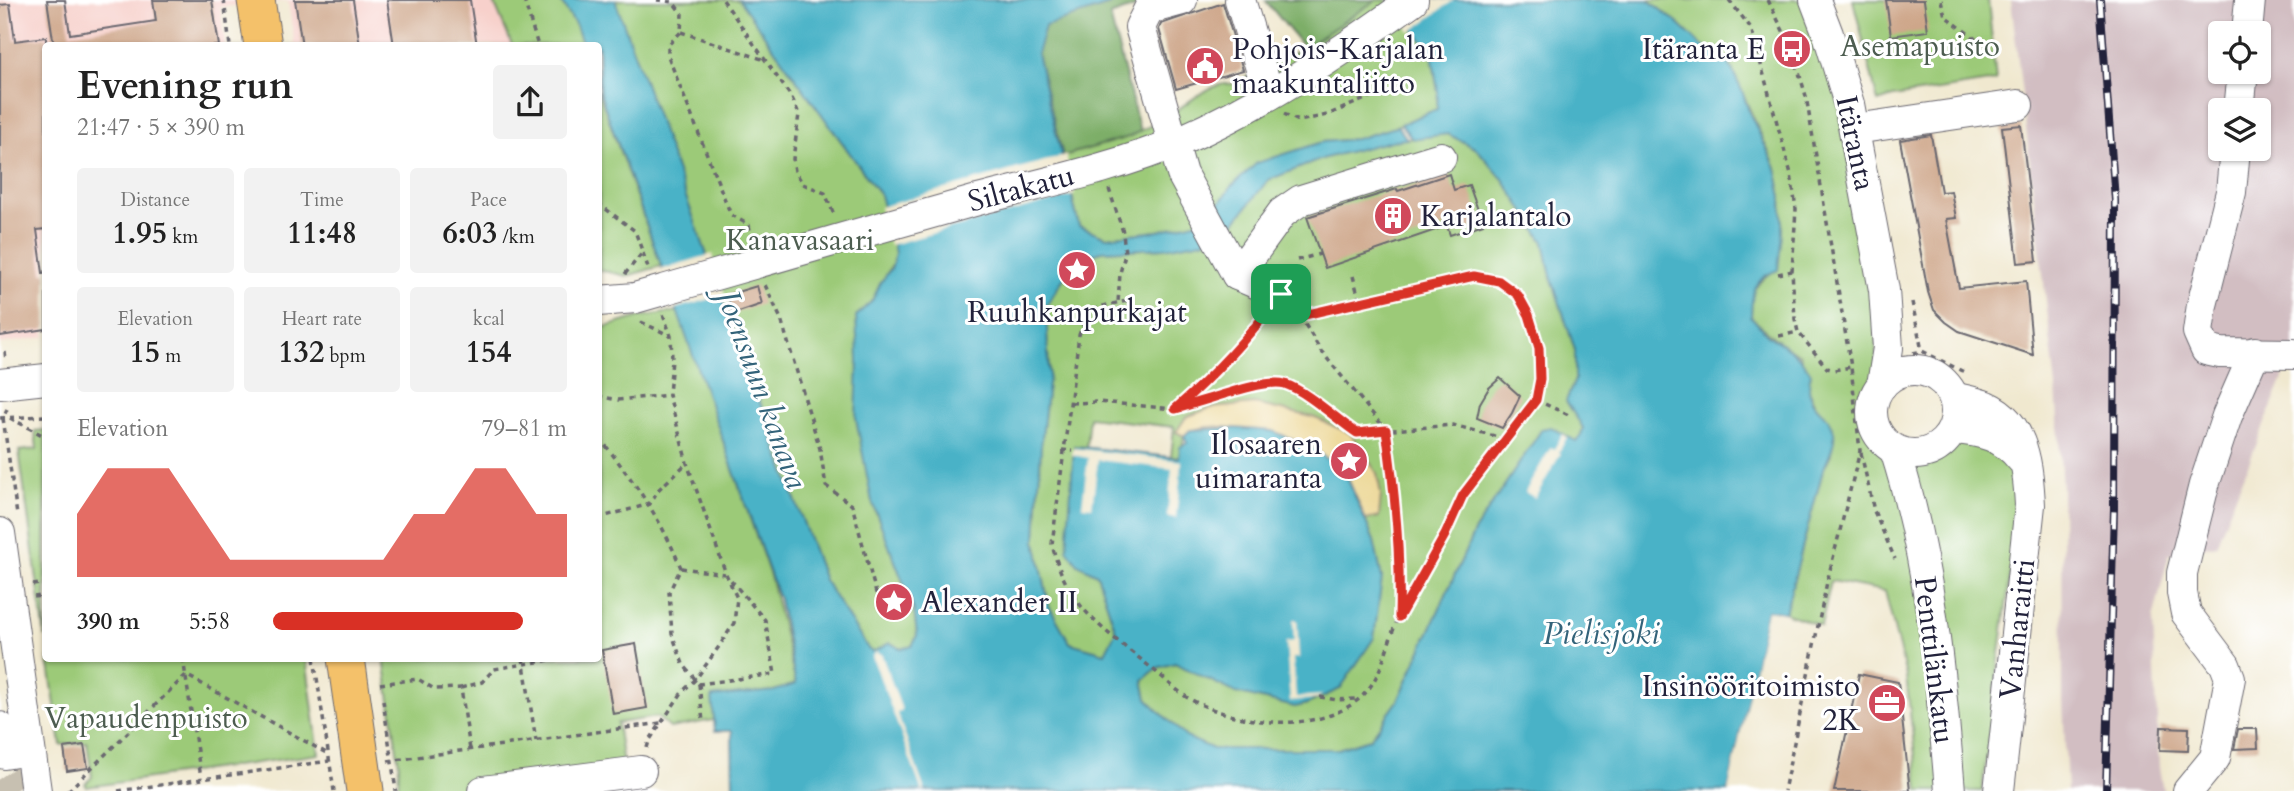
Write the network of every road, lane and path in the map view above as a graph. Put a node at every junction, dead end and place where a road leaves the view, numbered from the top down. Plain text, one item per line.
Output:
1 (224, 0) edge
2 (256, 0) edge
3 (524, 0) edge
4 (657, 0) edge
5 (723, 0) edge
6 (1182, 0) edge
7 (1240, 0) edge
8 (1729, 0) edge
9 (1768, 0) edge
10 (1815, 0) edge
11 (1941, 0) edge
12 (2250, 0) edge
13 (1401, 8) edge
14 (2248, 21) edge
15 (681, 32) junction
16 (229, 42) edge
17 (262, 42) edge
18 (537, 42) edge
19 (1993, 52) dead end
20 (764, 60) junction
21 (1382, 92) dead end
22 (1272, 103) junction
23 (2018, 105) dead end
24 (1854, 129) junction
25 (1173, 143) junction
26 (1441, 157) dead end
27 (2234, 161) edge
28 (1106, 180) dead end
29 (602, 206) edge
30 (749, 225) dead end
31 (836, 225) dead end
32 (644, 251) junction
33 (1320, 254) dead end
34 (1297, 260) dead end
35 (1792, 271) junction
36 (1778, 274) dead end
37 (1237, 275) junction
38 (1353, 276) dead end
39 (1884, 290) junction
40 (1281, 294) junction
41 (629, 295) edge
42 (769, 298) dead end
43 (1127, 301) dead end
44 (1360, 302) junction
45 (1118, 303) junction
46 (663, 312) dead end
47 (1300, 316) junction
48 (1798, 332) junction
49 (1779, 336) dead end
50 (671, 337) junction
51 (2255, 352) junction
52 (2294, 354) edge
53 (1851, 367) junction
54 (1925, 371) junction
55 (42, 379) edge
56 (0, 384) edge
57 (1882, 385) junction
58 (669, 395) junction
59 (602, 397) edge
60 (1954, 397) junction
61 (1536, 400) junction
62 (1071, 403) junction
63 (1175, 409) junction
64 (42, 416) edge
65 (1571, 416) dead end
66 (9, 417) junction
67 (0, 418) edge
68 (1954, 429) junction
69 (1386, 430) junction
70 (42, 435) edge
71 (1507, 439) junction
72 (602, 441) edge
73 (1062, 450) junction
74 (1895, 450) junction
75 (1073, 451) dead end
76 (1929, 452) junction
77 (687, 463) junction
78 (2028, 468) junction
79 (650, 504) junction
80 (602, 516) edge
81 (1918, 529) junction
82 (0, 533) edge
83 (681, 568) junction
84 (726, 574) junction
85 (42, 585) edge
86 (42, 596) edge
87 (17, 601) edge
88 (878, 604) dead end
89 (1399, 617) junction
90 (8, 649) edge
91 (184, 662) edge
92 (315, 662) edge
93 (347, 662) edge
94 (537, 662) edge
95 (524, 664) junction
96 (186, 675) junction
97 (696, 679) junction
98 (380, 684) dead end
99 (699, 684) junction
100 (461, 688) junction
101 (382, 697) dead end
102 (1320, 697) dead end
103 (1359, 699) junction
104 (703, 722) dead end
105 (0, 727) edge
106 (536, 741) junction
107 (30, 750) junction
108 (470, 750) junction
109 (328, 754) junction
110 (330, 761) junction
111 (393, 761) junction
112 (641, 771) dead end
113 (201, 778) junction
114 (36, 791) edge
115 (68, 791) edge
116 (118, 791) edge
117 (334, 791) edge
118 (365, 791) edge
119 (396, 791) edge
120 (483, 791) edge
121 (1784, 791) edge
122 (1950, 791) edge
123 (1999, 791) edge
124 (2188, 791) edge

1 - 16 path
2 - 17 main road
3 - 18 path
4 - 15 path
5 - 20 path
6 - 25 street
7 - 22 street
8 - 35 path
9 - 53 path
10 - 24 street, Itäranta
11 - 19 path
12 - 14 street
13 - 22 street, Siltakatu
15 - 20 path
15 - 30 path
20 - 31 path
21 - 22 path
22 - 25 street, Siltakatu
23 - 24 street
24 - 39 street, Itäranta
25 - 37 street
25 - 41 street, Siltakatu, bridge
26 - 37 street
27 - 51 street
28 - 45 path
29 - 32 path
32 - 41 path
32 - 41 path
33 - 34 path
35 - 36 path
35 - 48 path
37 - 40 street
38 - 44 path
39 - 54 street, Itäranta
39 - 57 street, Itäranta
40 - 47 path
40 - 63 path
41 - 50 path
42 - 88 path
43 - 45 path
44 - 47 path
44 - 61 path
45 - 62 path
46 - 50 path
47 - 69 path
48 - 49 path
48 - 53 path
50 - 58 path
51 - 52 street
51 - 124 street
53 - 121 path
54 - 57 street
54 - 60 street
55 - 56 street
57 - 74 street
58 - 59 path
58 - 77 path
60 - 68 street
60 - 78 street, Vanharaitti
61 - 65 path
61 - 71 path
62 - 63 path
62 - 73 path
63 - 69 path
64 - 66 path
66 - 67 path
66 - 70 path
68 - 76 street
68 - 78 street
69 - 71 path
69 - 89 path
71 - 89 path
72 - 79 path
73 - 75 path
73 - 103 path
74 - 76 street
74 - 81 street, Penttilänkatu
76 - 81 street, Penttilänkatu
77 - 79 path
77 - 84 path
78 - 123 street, Vanharaitti
79 - 80 path
79 - 83 path
81 - 122 street, Penttilänkatu
82 - 87 street
83 - 84 path
83 - 97 path
84 - 97 path
84 - 99 path
85 - 87 path
86 - 87 path
87 - 90 street
89 - 103 path
90 - 107 street
91 - 96 path
92 - 109 path
93 - 118 main road
94 - 95 path
95 - 100 path
95 - 106 path
96 - 109 path
96 - 113 path
96 - 115 path
97 - 99 path
97 - 106 path
98 - 100 path
99 - 104 path
100 - 108 path
101 - 111 path
102 - 103 path
105 - 107 street
106 - 108 path
107 - 114 street
108 - 111 path
109 - 110 path
110 - 113 path
110 - 117 path
111 - 119 path
112 - 120 street
113 - 116 path

